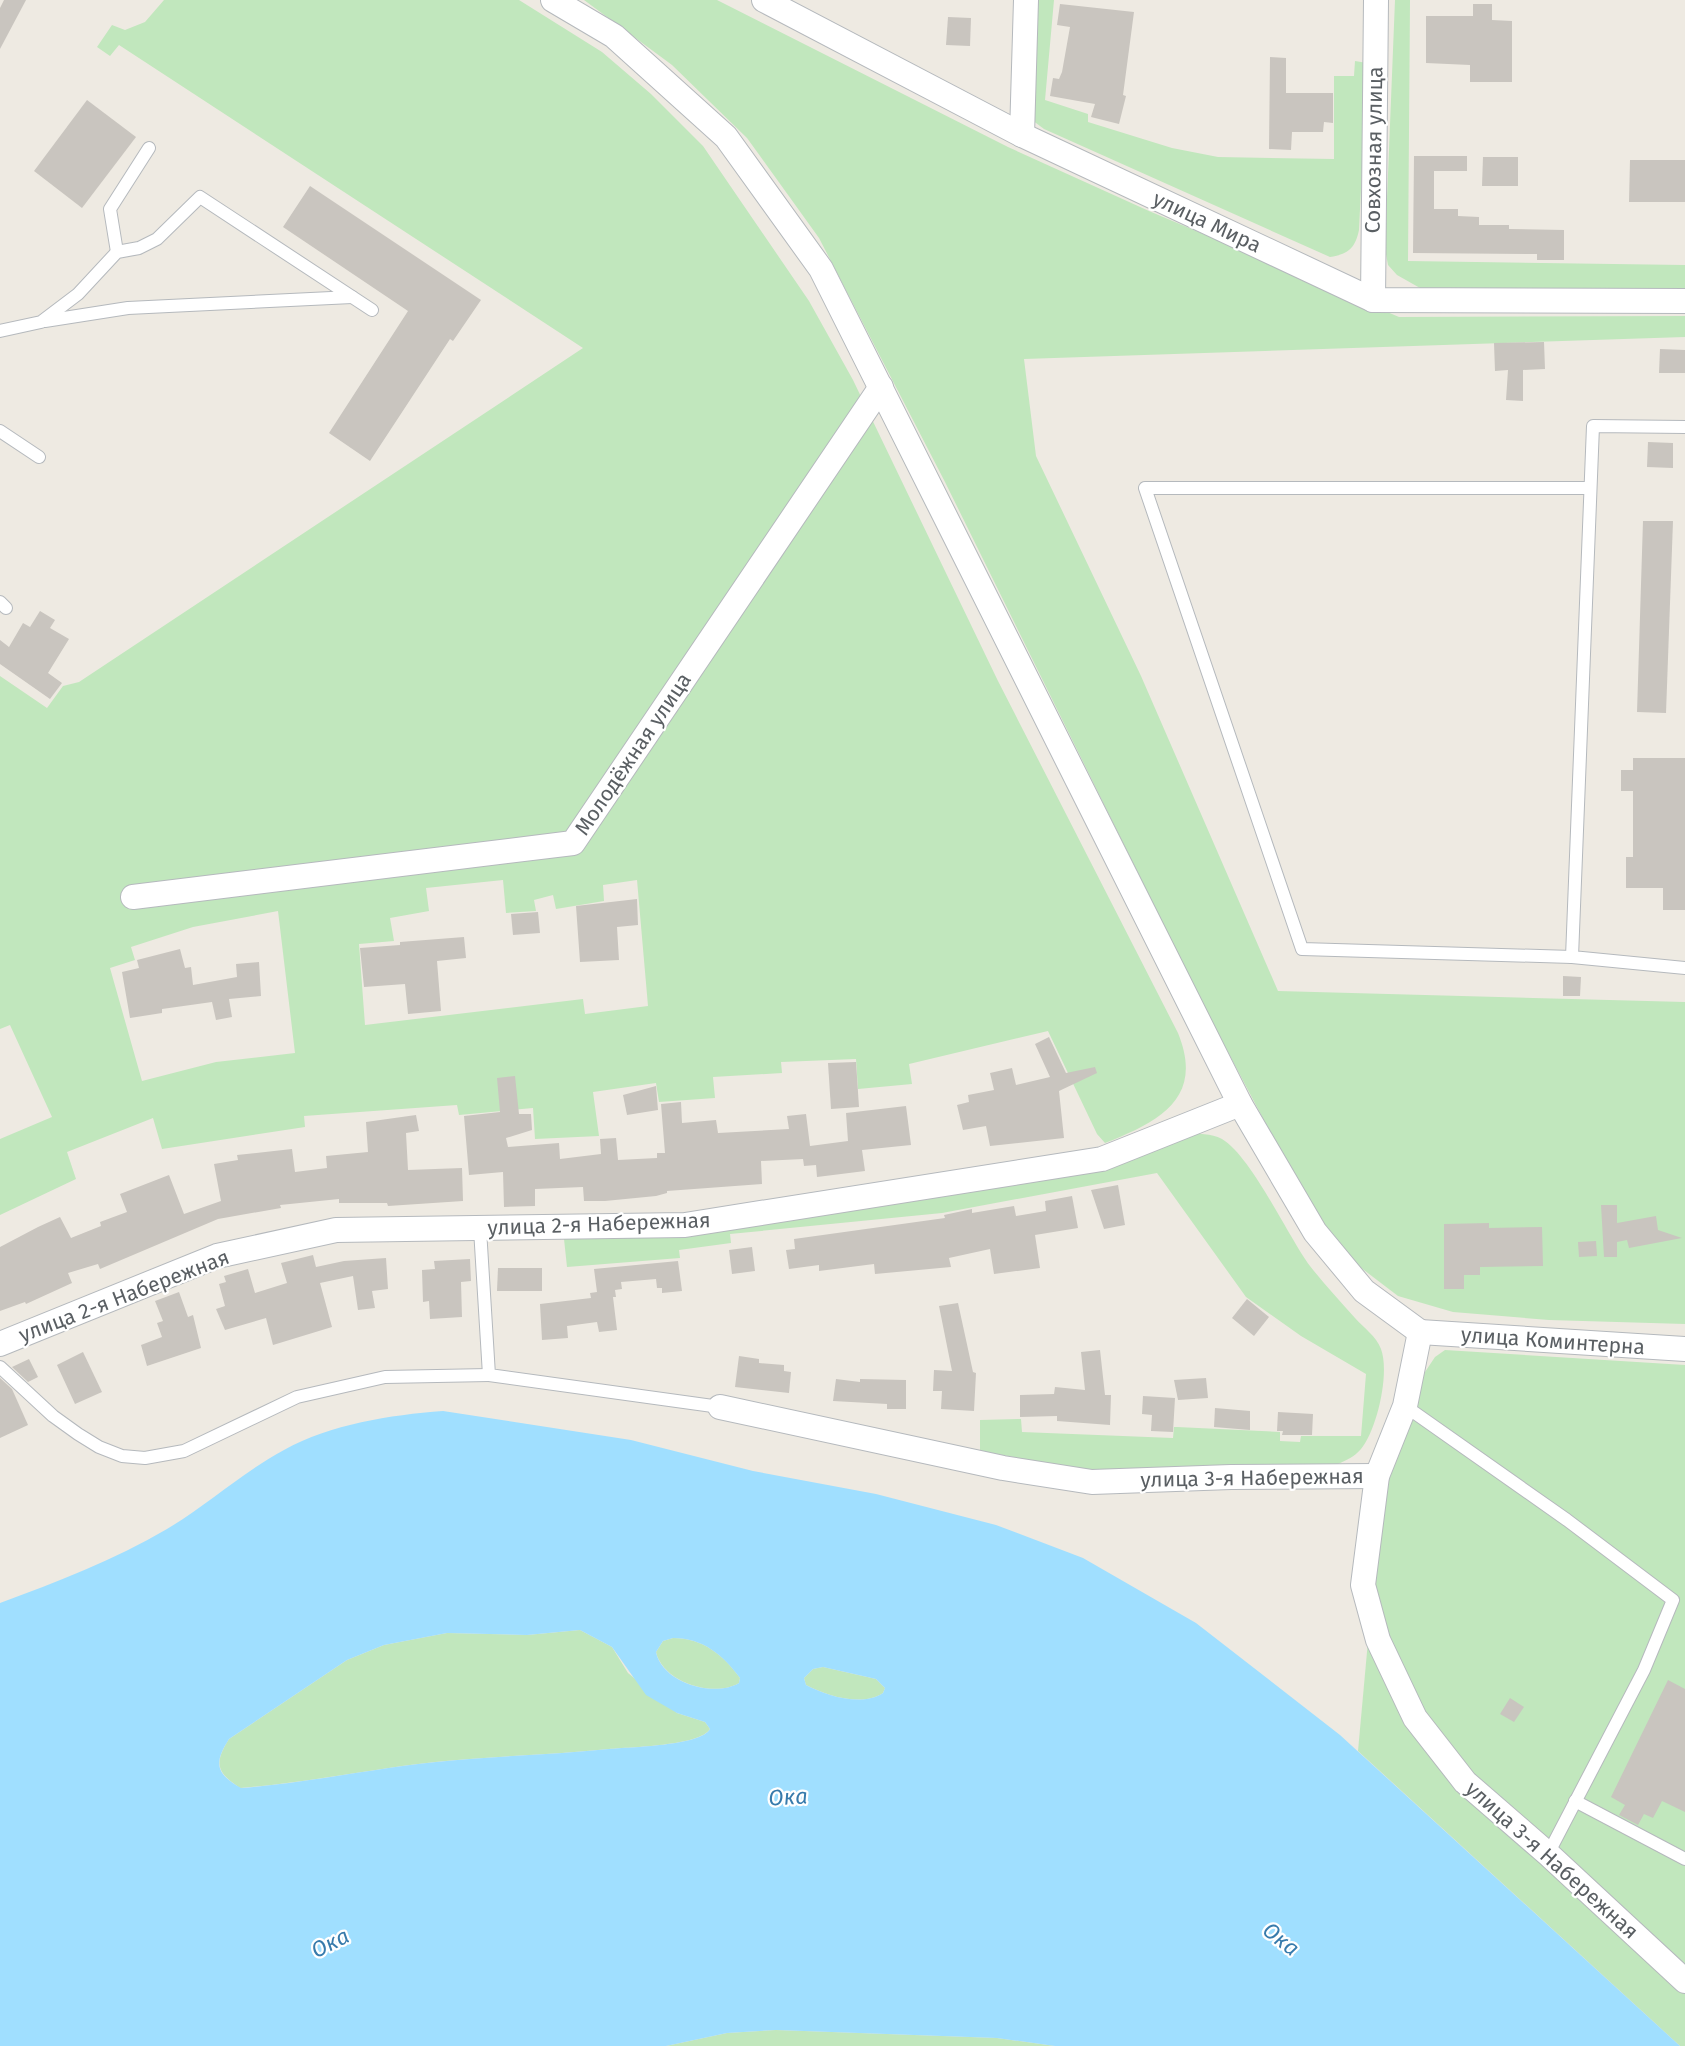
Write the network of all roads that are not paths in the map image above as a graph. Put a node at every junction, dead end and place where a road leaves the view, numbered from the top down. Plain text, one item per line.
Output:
1 (553, 0) edge
2 (1026, 0) edge
3 (1376, 0) edge
4 (769, 1) edge
5 (1022, 135) junction
6 (149, 148) dead end
7 (117, 252) junction
8 (352, 297) junction
9 (1373, 300) junction
10 (1685, 302) edge
11 (372, 310) dead end
12 (41, 322) junction
13 (0, 331) edge
14 (881, 387) junction
15 (1685, 427) edge
16 (0, 431) edge
17 (39, 457) dead end
18 (1590, 488) junction
19 (133, 897) dead end
20 (1572, 957) junction
21 (1685, 968) edge
22 (1239, 1104) junction
23 (480, 1229) junction
24 (1420, 1332) junction
25 (0, 1344) edge
26 (1685, 1349) edge
27 (0, 1367) edge
28 (489, 1375) junction
29 (1405, 1406) junction
30 (720, 1407) joint
31 (1377, 1476) junction
32 (1575, 1801) junction
33 (1548, 1854) junction
34 (1685, 1858) edge
35 (1685, 1981) edge

1 - 14 street
2 - 5 street
3 - 9 street, Совхозная улица
4 - 5 street, улица Мира
5 - 9 street, улица Мира
6 - 7 lane
7 - 8 lane
7 - 12 lane
8 - 11 lane
8 - 12 lane
9 - 10 street, улица Мира
12 - 13 lane
14 - 19 street, Молодёжная улица
14 - 22 street
15 - 18 lane
16 - 17 lane
18 - 20 lane
18 - 20 lane
20 - 21 lane
22 - 23 street, улица 2-я Набережная
22 - 24 street
23 - 25 street, улица 2-я Набережная
23 - 28 lane
24 - 26 street, улица Коминтерна
24 - 29 street
27 - 28 lane
28 - 30 lane
29 - 31 street
29 - 32 lane
30 - 31 street, улица 3-я Набережная
31 - 33 street, улица 3-я Набережная
32 - 33 lane
32 - 34 lane
33 - 35 street, улица 3-я Набережная

